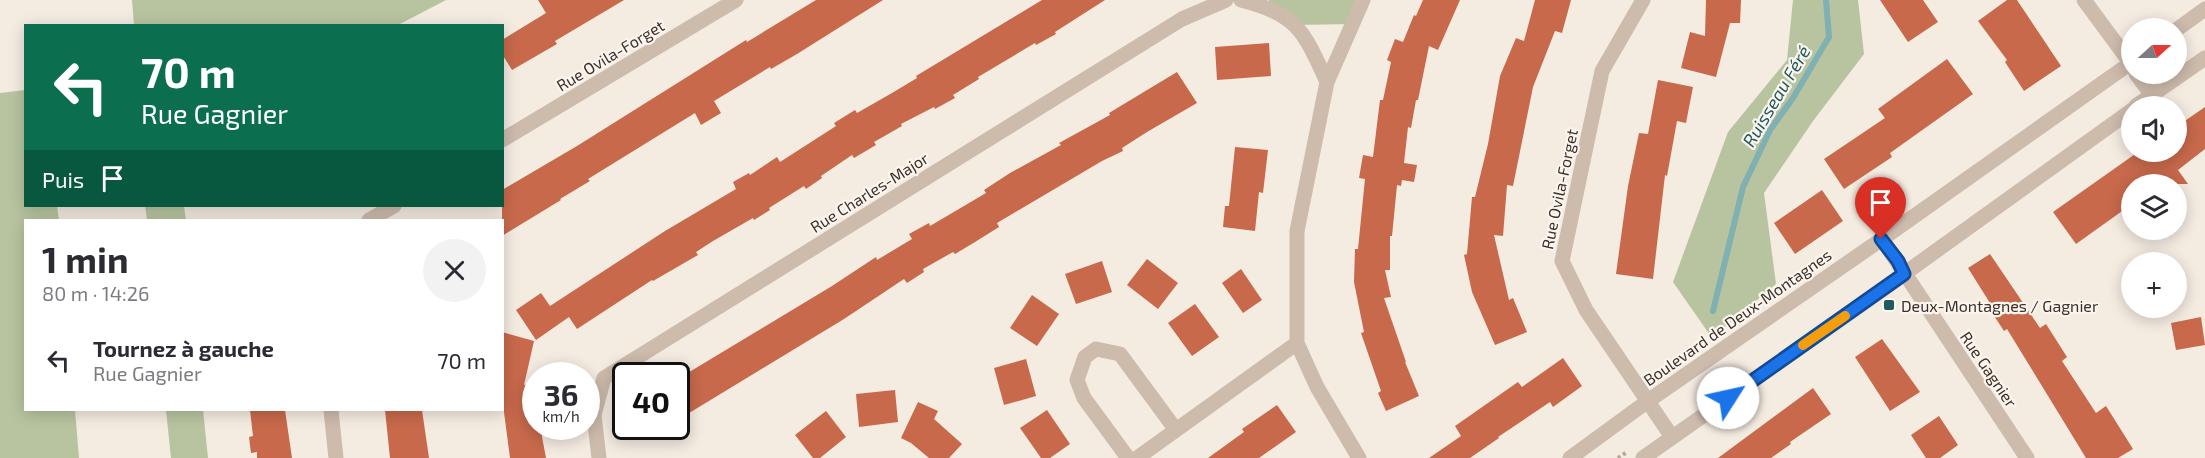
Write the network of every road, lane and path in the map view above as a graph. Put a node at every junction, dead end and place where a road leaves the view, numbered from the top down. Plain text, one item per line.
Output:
1 (736, 0) edge
2 (1226, 0) edge
3 (1241, 0) edge
4 (1363, 0) edge
5 (1643, 0) edge
6 (2084, 0) edge
7 (2205, 9) edge
8 (2187, 22) edge
9 (2121, 51) edge
10 (2205, 58) edge
11 (2121, 74) edge
12 (1327, 82) junction
13 (2144, 84) edge
14 (2152, 95) joint
15 (2121, 118) edge
16 (504, 139) edge
17 (392, 207) edge
18 (371, 219) edge
19 (1881, 239) junction
20 (1904, 274) junction
21 (1297, 343) junction
22 (1648, 401) junction
23 (331, 411) edge
24 (1176, 430) junction
25 (1672, 437) junction
26 (336, 458) edge
27 (598, 458) edge
28 (1128, 458) edge
29 (1137, 458) edge
30 (1359, 458) edge
31 (1570, 458) edge
32 (1643, 458) edge
33 (2027, 458) edge

1 - 16 street, Rue Ovila-Forget
2 - 27 street, Rue Charles-Major
3 - 12 street
4 - 12 street
5 - 22 street, Rue Ovila-Forget
6 - 9 street
7 - 8 street
10 - 14 street
11 - 19 street, Boulevard de Deux-Montagnes
12 - 21 street
13 - 14 street
15 - 20 street
17 - 18 street
19 - 20 street, Rue Gagnier
19 - 22 street, Boulevard de Deux-Montagnes
20 - 25 street
20 - 33 street, Rue Gagnier
21 - 24 street
21 - 30 street
22 - 25 street, Rue Ovila-Forget
22 - 31 street, Boulevard de Deux-Montagnes
23 - 26 street
24 - 28 street
24 - 29 street
25 - 32 street

